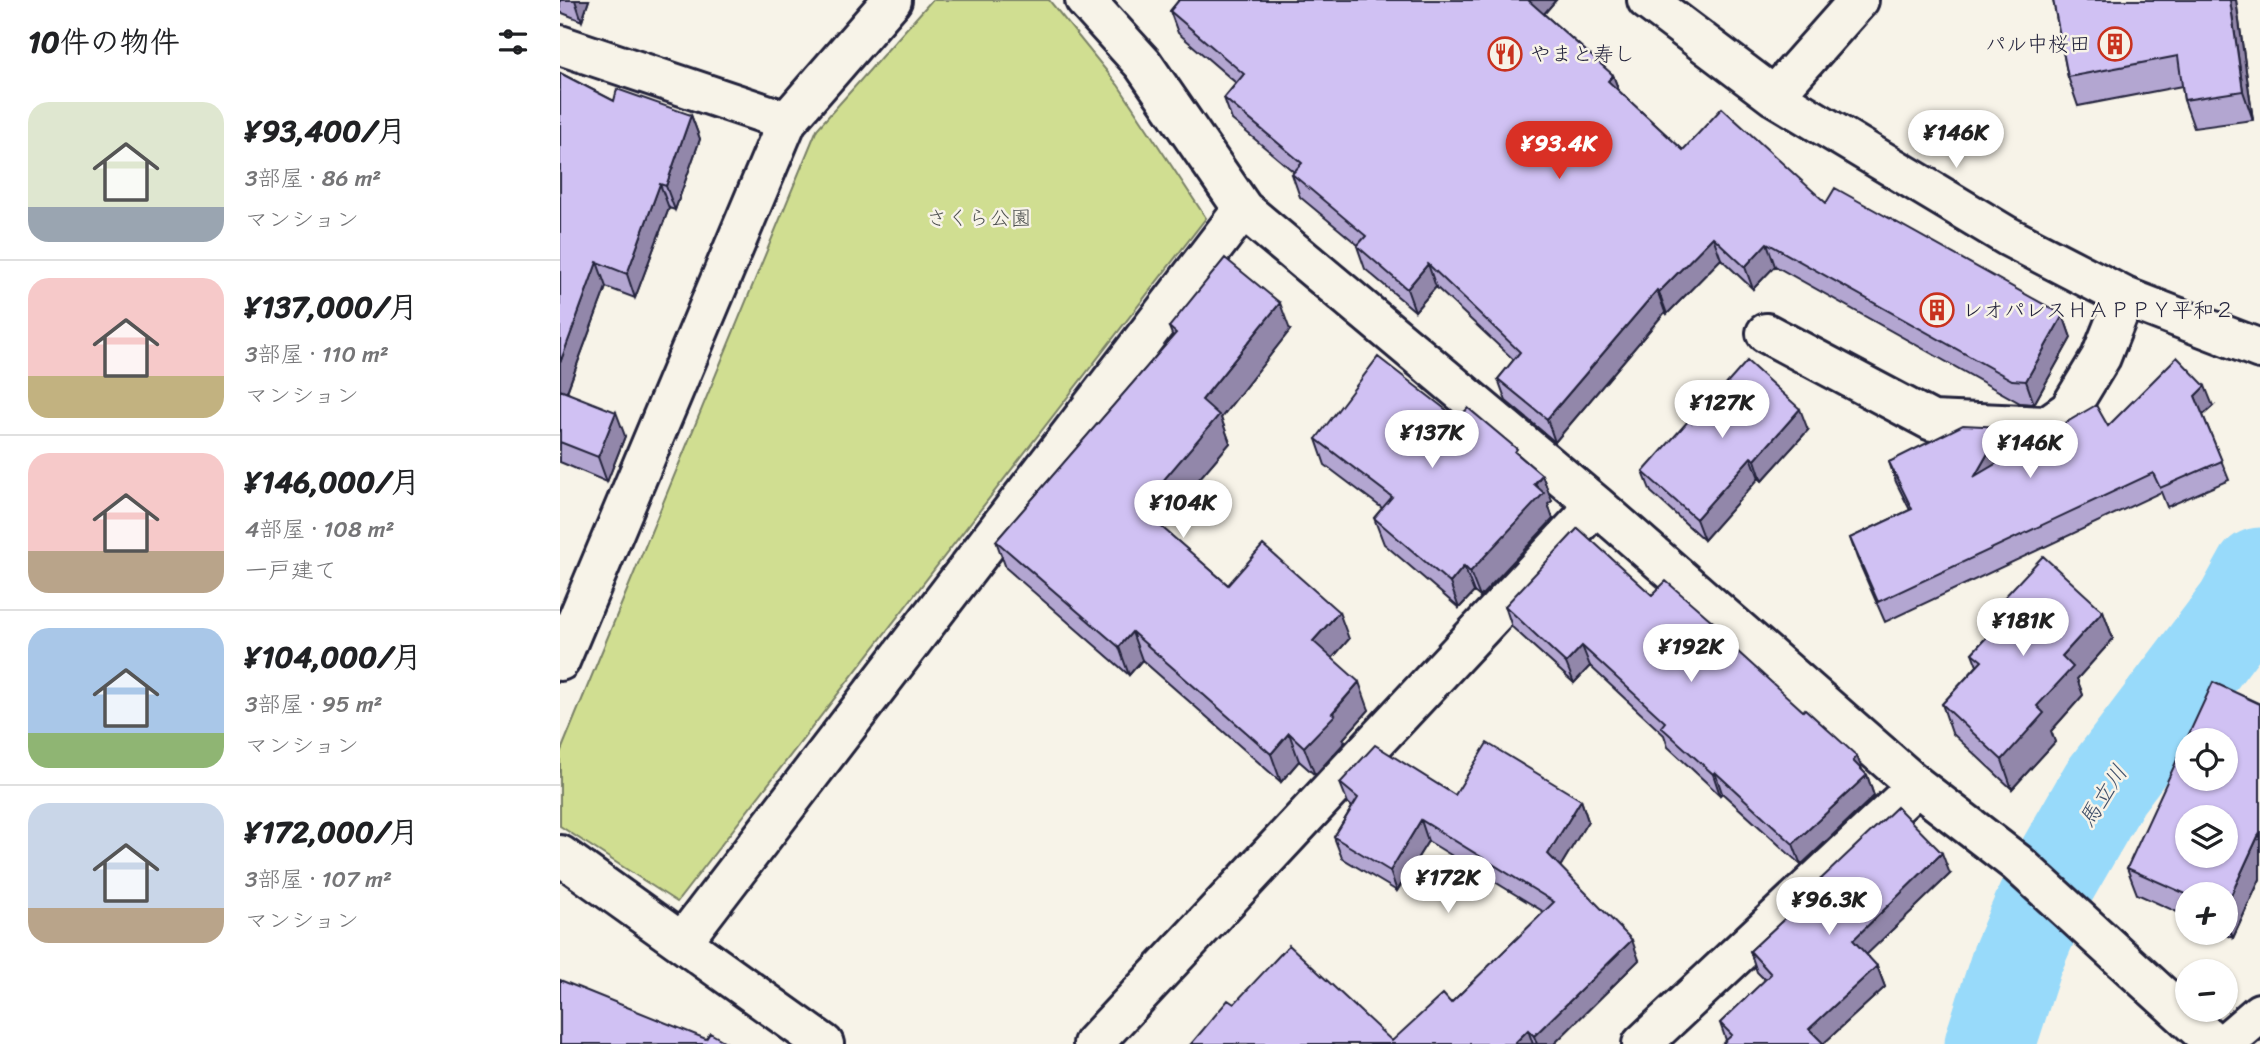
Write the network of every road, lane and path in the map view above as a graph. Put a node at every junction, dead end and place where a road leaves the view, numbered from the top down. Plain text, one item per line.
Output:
1 (892, 0) edge
2 (1085, 0) edge
3 (1647, 0) edge
4 (1859, 0) edge
5 (560, 45) edge
6 (1774, 96) junction
7 (787, 121) junction
8 (1242, 209) junction
9 (2124, 297) junction
10 (1766, 333) dead end
11 (2260, 349) edge
12 (1596, 505) junction
13 (560, 661) edge
14 (1917, 786) junction
15 (560, 855) edge
16 (682, 942) junction
17 (2260, 1013) edge
18 (824, 1044) edge
19 (1093, 1044) edge
20 (1642, 1044) edge
21 (2215, 1044) edge
22 (2224, 1044) edge

1 - 7 street
2 - 8 street
3 - 6 street
4 - 6 street
5 - 7 street
6 - 9 street
7 - 13 street
8 - 12 street
8 - 16 street
9 - 10 street
9 - 11 street
12 - 14 street
12 - 19 street
14 - 20 street
14 - 21 street
15 - 16 street
16 - 18 street
17 - 22 street

